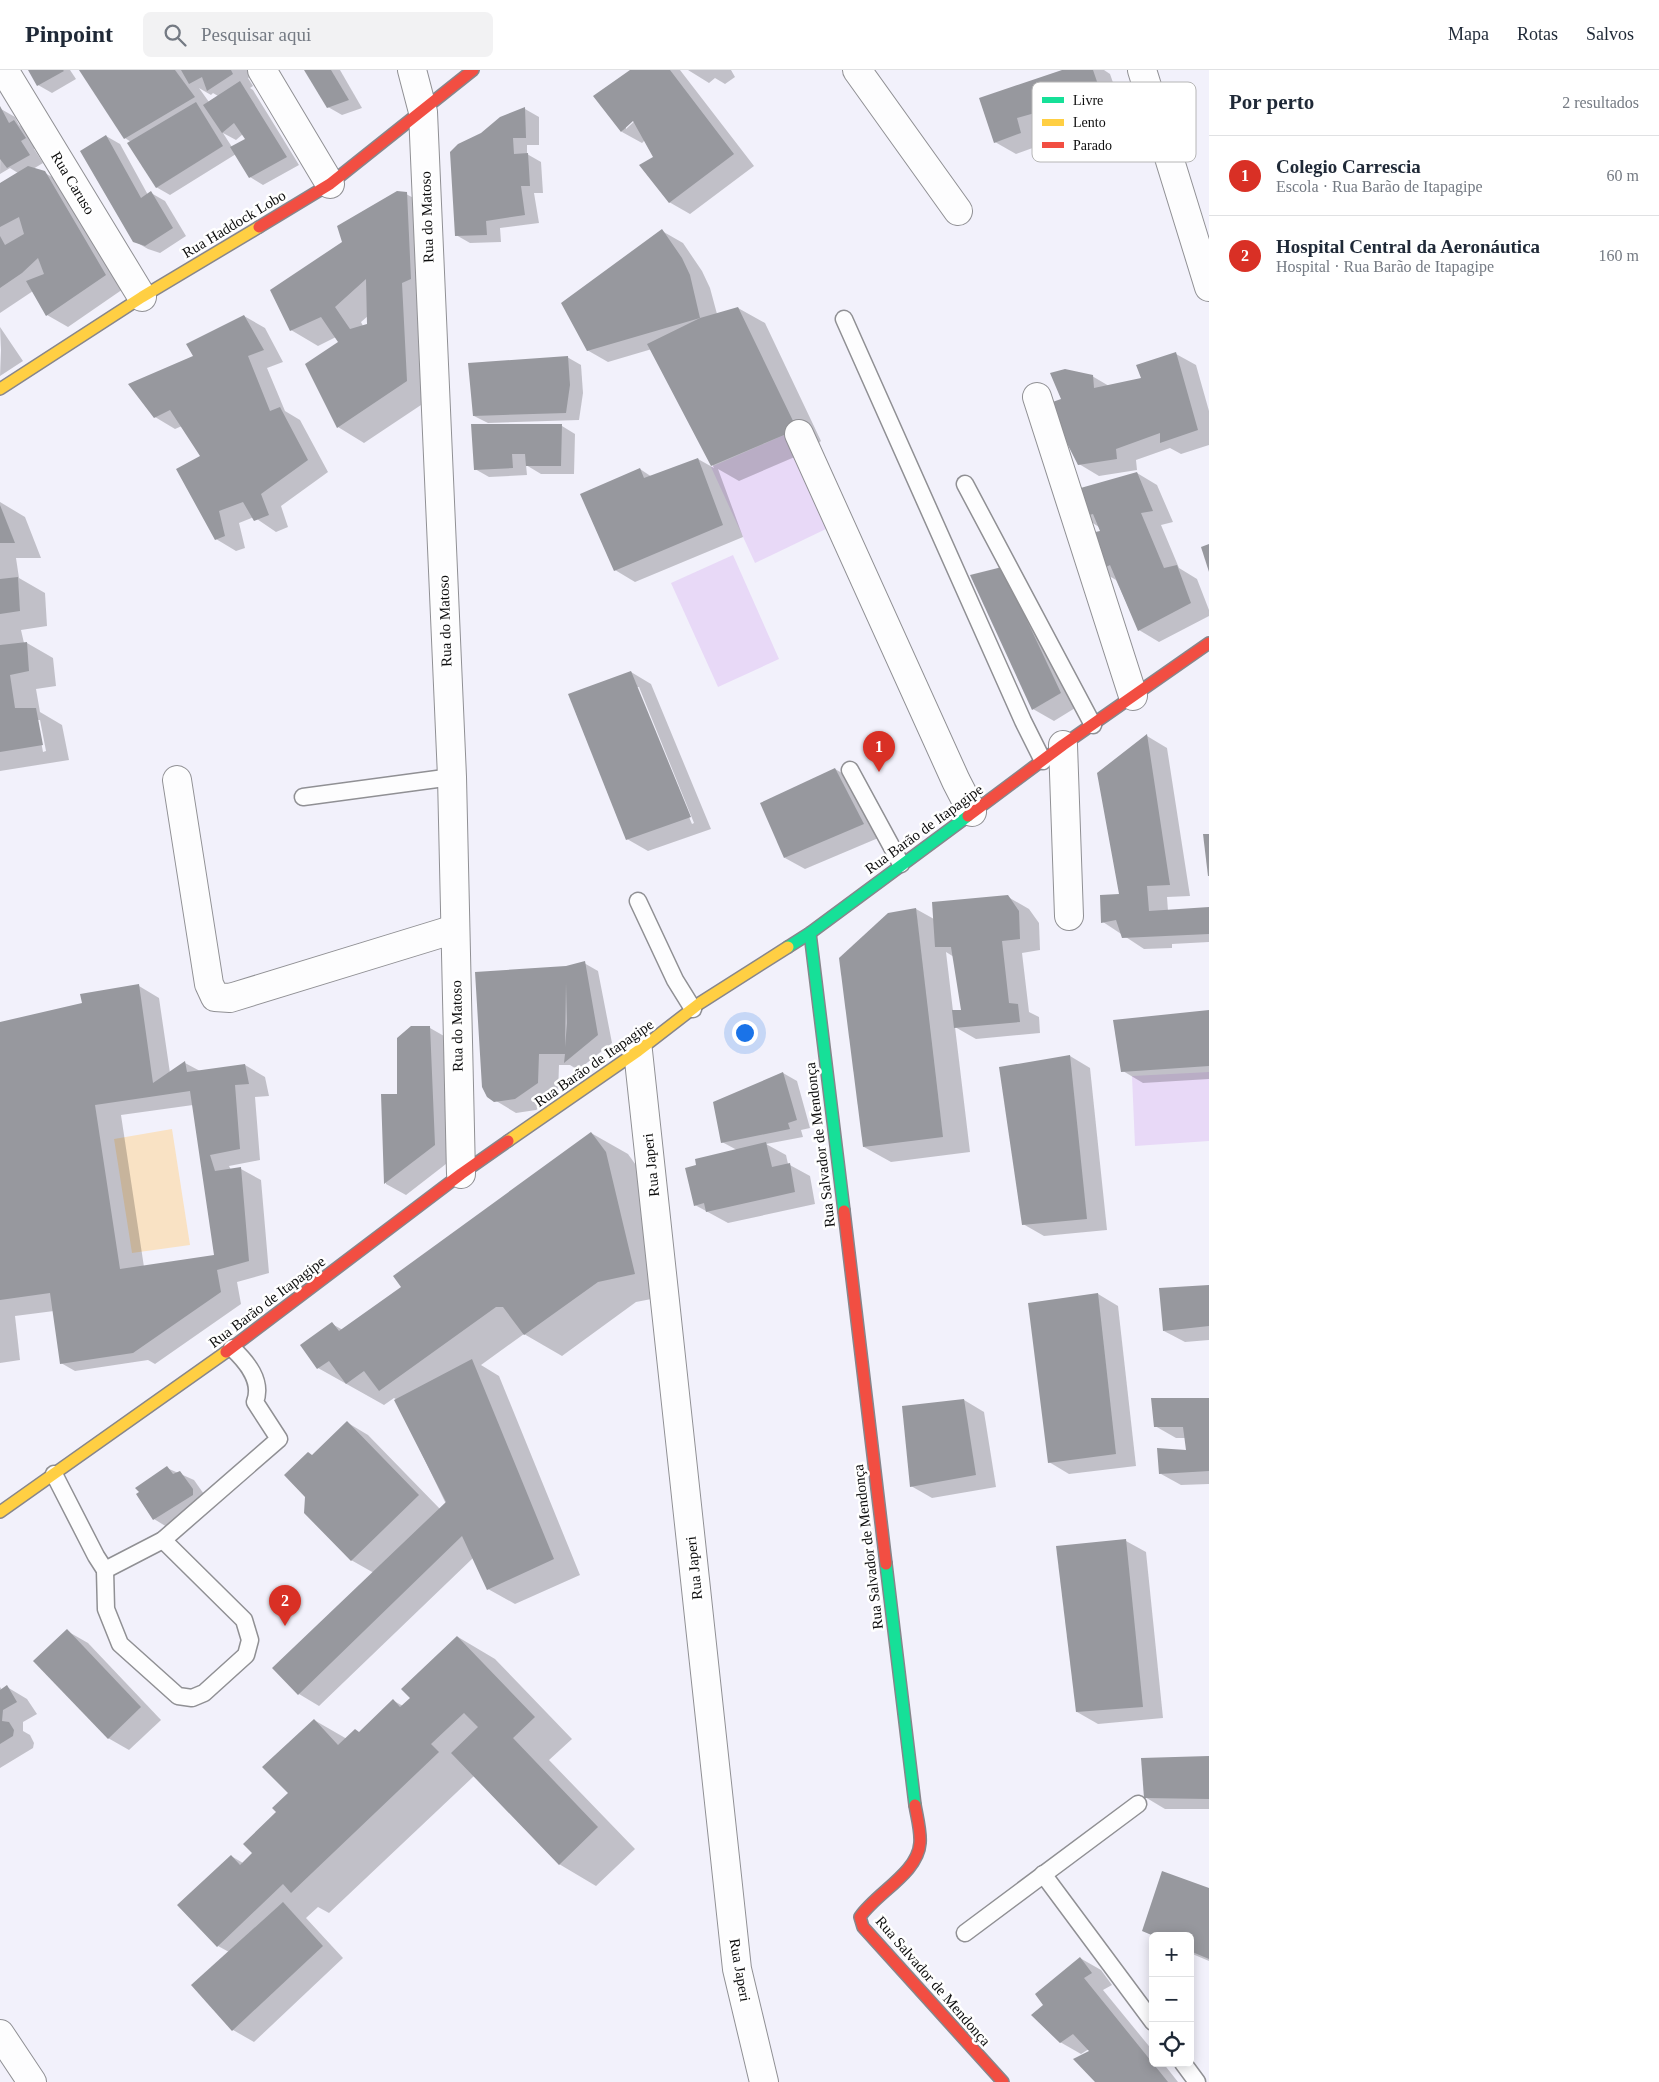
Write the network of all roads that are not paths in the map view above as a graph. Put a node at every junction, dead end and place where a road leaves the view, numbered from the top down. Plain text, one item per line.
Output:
1 (4, 70) edge
2 (262, 70) edge
3 (412, 70) edge
4 (473, 70) edge
5 (857, 70) edge
6 (1142, 70) edge
7 (1146, 82) edge
8 (423, 112) junction
9 (1170, 162) edge
10 (330, 184) junction
11 (958, 211) dead end
12 (1209, 287) edge
13 (142, 297) junction
14 (844, 319) dead end
15 (0, 390) edge
16 (1037, 397) dead end
17 (799, 434) dead end
18 (965, 484) dead end
19 (1209, 643) edge
20 (1133, 696) junction
21 (1093, 725) junction
22 (1053, 753) junction
23 (850, 770) dead end
24 (452, 778) junction
25 (177, 780) dead end
26 (303, 798) dead end
27 (972, 812) junction
28 (901, 864) junction
29 (638, 902) dead end
30 (1069, 916) dead end
31 (455, 929) junction
32 (810, 933) junction
33 (693, 1009) junction
34 (638, 1051) junction
35 (461, 1174) junction
36 (232, 1348) junction
37 (54, 1474) junction
38 (0, 1512) edge
39 (163, 1540) junction
40 (105, 1570) junction
41 (1138, 1804) dead end
42 (1043, 1874) junction
43 (965, 1933) dead end
44 (1149, 2017) edge
45 (0, 2034) edge
46 (1186, 2067) edge
47 (32, 2082) edge
48 (764, 2082) edge
49 (1003, 2082) edge
50 (1197, 2082) edge

1 - 13 street, Rua Caruso
2 - 10 street
3 - 8 street, Rua do Matoso
4 - 8 street, Rua Haddock Lobo
5 - 11 street
6 - 7 street
8 - 10 street, Rua Haddock Lobo
8 - 24 street, Rua do Matoso
9 - 12 street
10 - 13 street, Rua Haddock Lobo
13 - 15 street, Rua Haddock Lobo
14 - 22 lane
16 - 20 street
17 - 27 street
18 - 21 lane
19 - 20 street, Rua Barão de Itapagipe
20 - 21 street, Rua Barão de Itapagipe
21 - 22 street, Rua Barão de Itapagipe
22 - 27 street, Rua Barão de Itapagipe
22 - 30 street
23 - 28 lane
24 - 26 lane
24 - 31 street, Rua do Matoso
25 - 31 street
27 - 28 street, Rua Barão de Itapagipe
28 - 32 street, Rua Barão de Itapagipe
29 - 33 lane
31 - 35 street, Rua do Matoso
32 - 33 street, Rua Barão de Itapagipe
32 - 49 street, Rua Salvador de Mendonça
33 - 34 street, Rua Barão de Itapagipe
34 - 35 street, Rua Barão de Itapagipe
34 - 48 street, Rua Japeri
35 - 36 street, Rua Barão de Itapagipe
36 - 37 street, Rua Barão de Itapagipe
36 - 39 lane
37 - 38 street, Rua Barão de Itapagipe
37 - 40 lane
39 - 40 lane
39 - 40 lane
41 - 42 lane
42 - 43 lane
42 - 44 lane
45 - 47 street
46 - 50 lane

